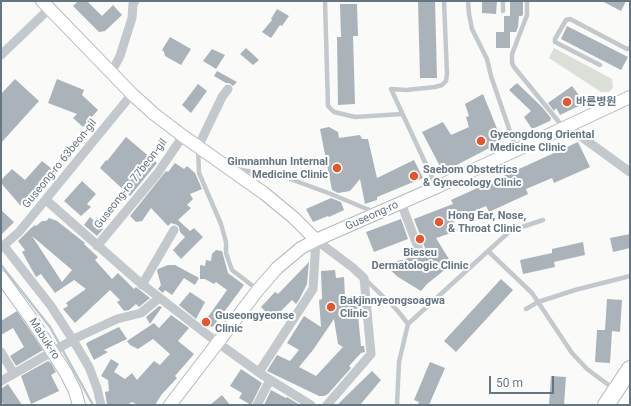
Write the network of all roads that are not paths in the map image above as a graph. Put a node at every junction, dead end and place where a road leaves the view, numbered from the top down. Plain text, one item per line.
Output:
1 (135, 1) edge
2 (325, 1) edge
3 (444, 1) edge
4 (468, 1) edge
5 (503, 1) edge
6 (528, 1) edge
7 (45, 5) edge
8 (502, 11) dead end
9 (630, 48) edge
10 (1, 56) edge
11 (600, 65) dead end
12 (111, 73) junction
13 (228, 89) dead end
14 (132, 94) junction
15 (630, 97) edge
16 (402, 114) junction
17 (566, 128) junction
18 (183, 136) junction
19 (198, 147) junction
20 (516, 151) junction
21 (230, 168) junction
22 (630, 172) edge
23 (437, 188) junction
24 (46, 200) junction
25 (401, 203) junction
26 (378, 214) junction
27 (543, 220) dead end
28 (174, 230) dead end
29 (316, 240) junction
30 (97, 246) junction
31 (2, 247) edge
32 (419, 250) dead end
33 (488, 251) junction
34 (630, 276) edge
35 (1, 277) edge
36 (364, 278) junction
37 (142, 285) junction
38 (258, 290) junction
39 (159, 298) junction
40 (538, 302) junction
41 (526, 309) dead end
42 (408, 324) junction
43 (73, 340) junction
44 (218, 343) junction
45 (1, 352) edge
46 (53, 352) junction
47 (630, 369) edge
48 (259, 372) junction
49 (14, 374) junction
50 (270, 380) junction
51 (1, 382) edge
52 (616, 391) junction
53 (78, 405) edge
54 (101, 405) edge
55 (170, 405) edge
56 (257, 405) edge
57 (311, 405) edge
58 (327, 405) edge
59 (397, 405) edge
60 (606, 405) edge

1 - 12 street
2 - 16 lane
3 - 16 lane
4 - 20 lane
5 - 8 lane
6 - 17 lane
7 - 10 street
7 - 12 main road
9 - 11 lane
12 - 14 main road
13 - 19 street
14 - 18 main road
14 - 24 street, Guseong-ro 63beon-gil
15 - 17 main road, Guseong-ro
16 - 23 lane
17 - 20 main road, Guseong-ro
17 - 22 street
18 - 19 main road
18 - 30 street, Guseong-ro 77beon-gil
19 - 21 main road
19 - 38 lane
20 - 23 main road, Guseong-ro
21 - 26 lane
21 - 29 main road
23 - 25 main road, Guseong-ro
24 - 30 street, Guseong-ro 77beon-gil
24 - 31 street, Guseong-ro 63beon-gil
25 - 26 main road, Guseong-ro
25 - 32 street
26 - 29 main road, Guseong-ro
27 - 33 lane
28 - 37 street
29 - 36 street
29 - 38 main road, Guseong-ro
29 - 48 street
30 - 37 street, Guseong-ro 77beon-gil
31 - 43 street, Guseong-ro 63beon-gil
33 - 40 lane
33 - 42 lane
34 - 40 lane
35 - 46 main road, Mabuk-ro
36 - 42 lane
36 - 58 street
37 - 39 street, Guseong-ro 77beon-gil
38 - 44 main road, Guseong-ro
39 - 43 street
39 - 44 street, Guseong-ro 77beon-gil
40 - 41 lane
40 - 52 lane
42 - 59 lane
43 - 46 street
43 - 54 street, Guseong-ro 63beon-gil
44 - 48 street, Guseong-ro 77beon-gil
44 - 55 main road, Guseong-ro
45 - 49 street
46 - 49 street
46 - 53 main road, Mabuk-ro
47 - 52 highway
48 - 50 street, Guseong-ro 77beon-gil
49 - 51 street
50 - 56 street
50 - 57 street, Guseong-ro 77beon-gil
52 - 60 highway

